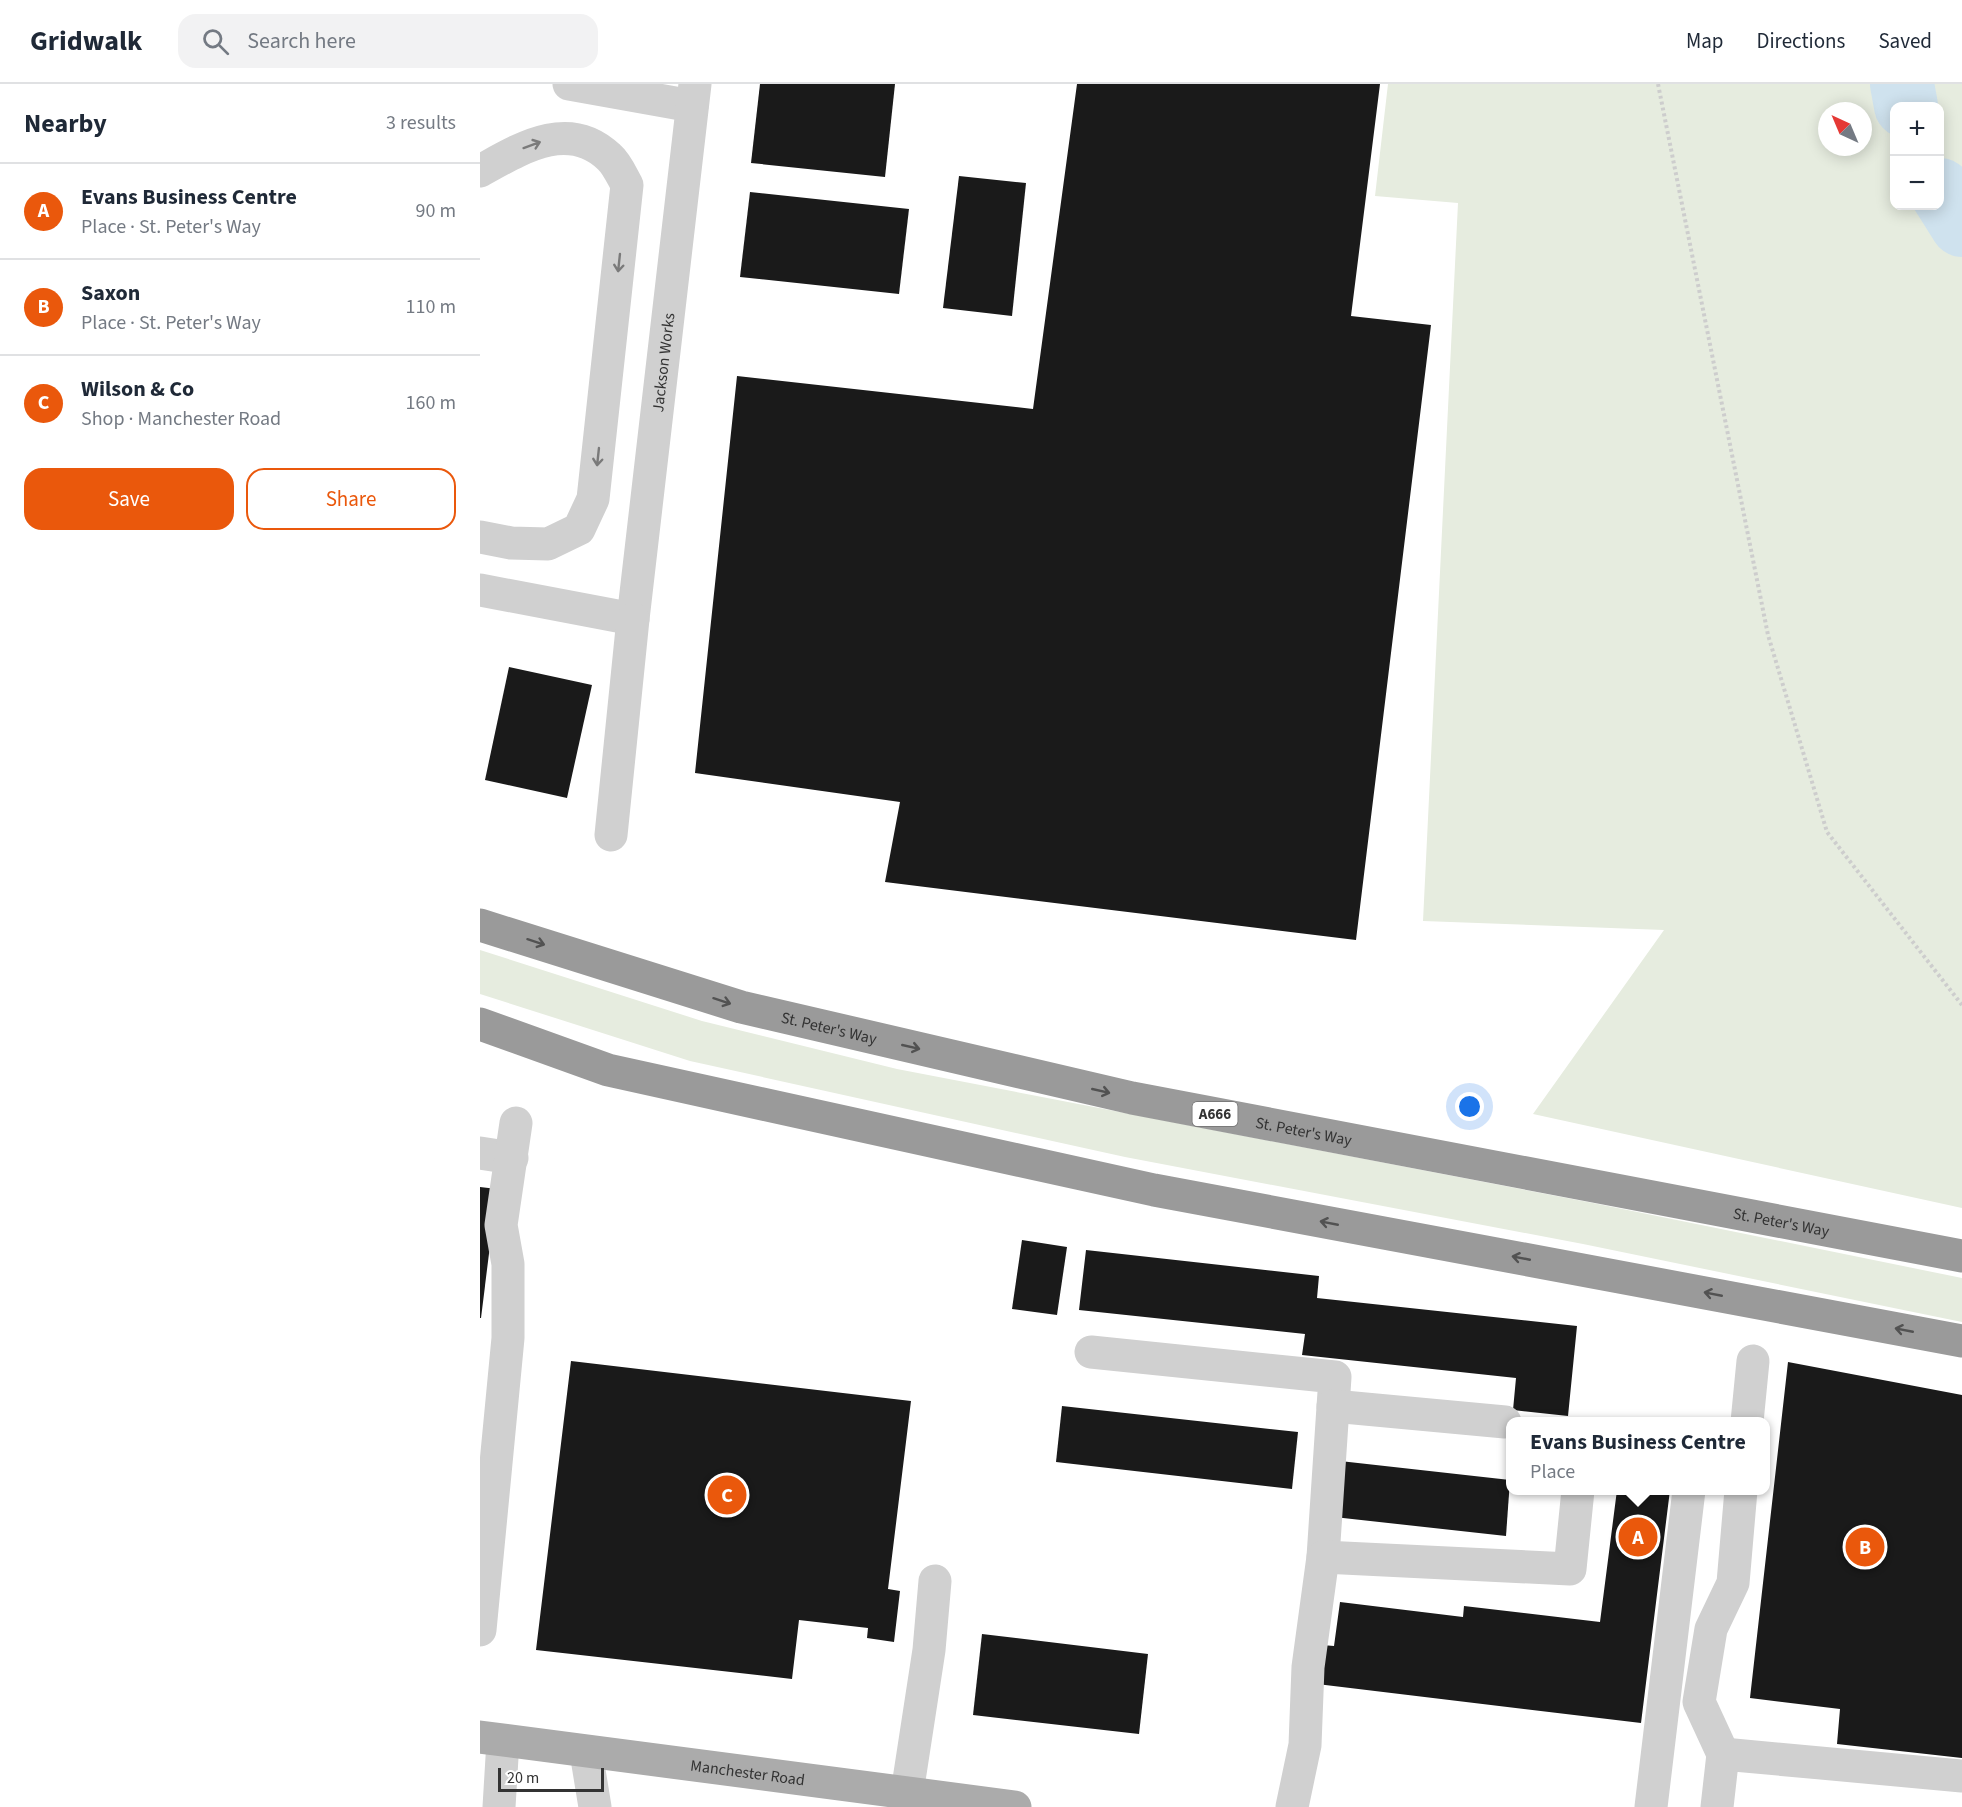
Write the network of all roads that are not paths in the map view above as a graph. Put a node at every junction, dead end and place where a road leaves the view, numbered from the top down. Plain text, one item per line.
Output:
1 (569, 84) edge
2 (694, 95) edge
3 (480, 171) edge
4 (480, 537) edge
5 (480, 590) edge
6 (633, 619) junction
7 (611, 836) dead end
8 (480, 925) edge
9 (480, 1024) edge
10 (480, 1043) edge
11 (608, 1070) junction
12 (516, 1123) dead end
13 (480, 1153) edge
14 (512, 1158) junction
15 (1962, 1256) edge
16 (1962, 1341) edge
17 (1091, 1352) dead end
18 (1753, 1360) dead end
19 (1333, 1406) junction
20 (1747, 1417) edge
21 (1505, 1422) dead end
22 (1578, 1495) edge
23 (1689, 1495) edge
24 (1741, 1495) edge
25 (1323, 1557) junction
26 (935, 1581) dead end
27 (480, 1630) edge
28 (492, 1739) edge
29 (586, 1752) junction
30 (1723, 1754) junction
31 (1962, 1776) edge
32 (907, 1793) junction
33 (499, 1807) edge
34 (595, 1807) edge
35 (1015, 1807) edge
36 (1292, 1807) edge
37 (1651, 1807) edge
38 (1717, 1807) edge

1 - 2 street, Jackson Works
2 - 6 street, Jackson Works
3 -> 4 street
5 - 6 street
6 - 7 street, Jackson Works
8 -> 15 highway, St. Peter's Way / A666
9 - 11 highway
10 - 11 highway
16 -> 11 highway
12 - 14 street
13 - 14 street
14 - 27 street
17 - 19 street
18 - 20 street
19 - 21 street
19 - 25 street
22 - 25 street
23 - 37 street
24 - 30 street
25 - 36 street
26 - 32 street
28 - 29 main road, Manchester Road
28 - 33 street
29 - 32 main road, Manchester Road
29 - 34 street
30 - 31 street
30 - 38 street
32 - 35 main road, Manchester Road

